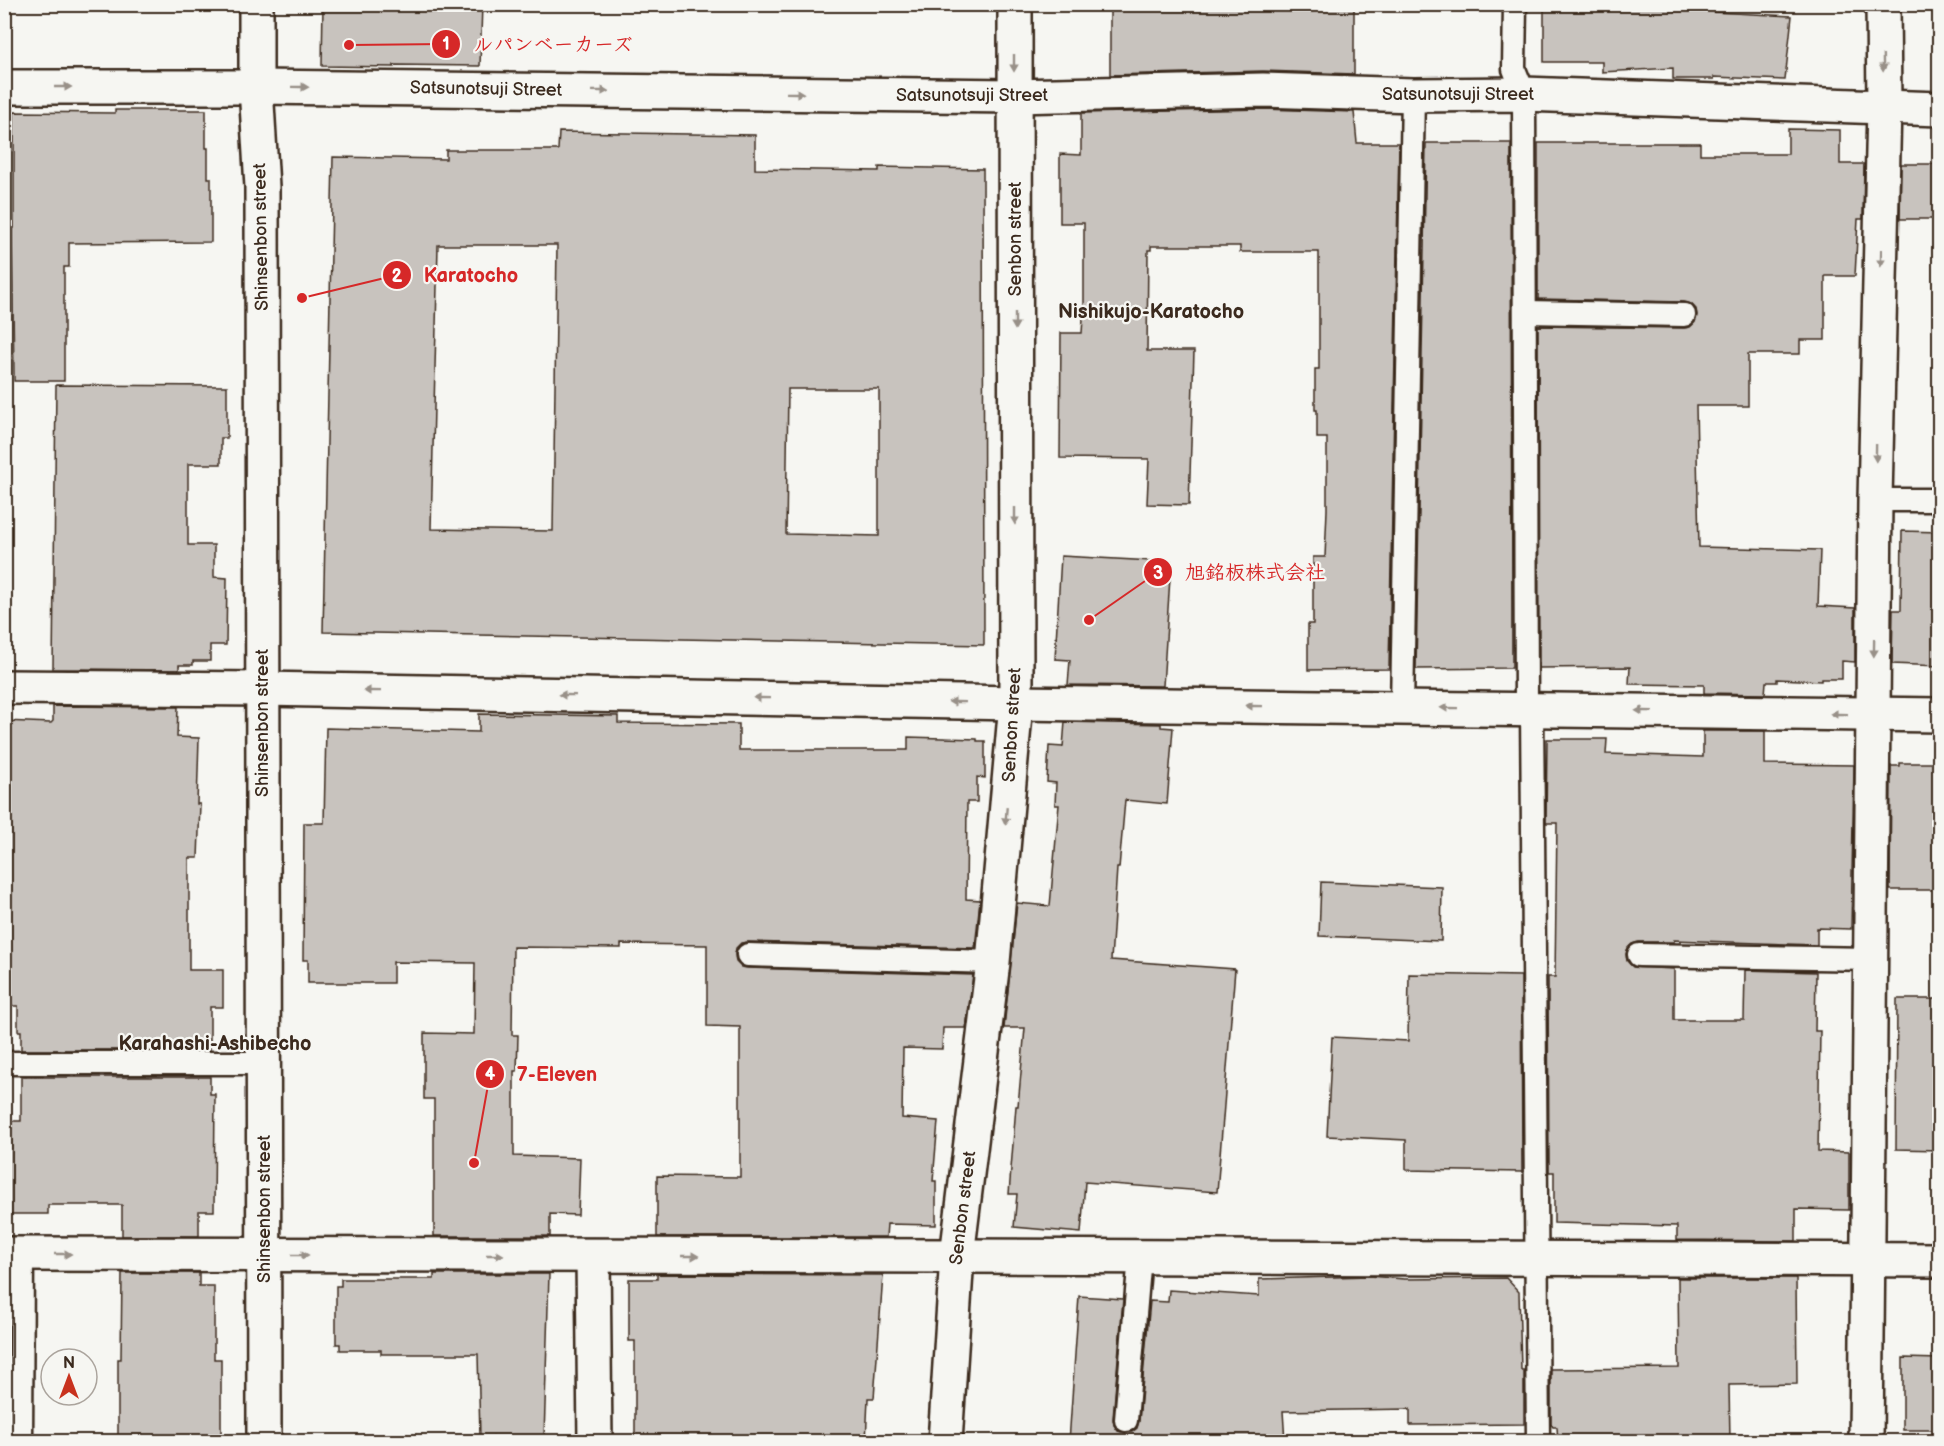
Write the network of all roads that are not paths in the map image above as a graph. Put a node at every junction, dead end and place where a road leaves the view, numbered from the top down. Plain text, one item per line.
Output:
1 (256, 4) edge
2 (1015, 4) edge
3 (1515, 4) edge
4 (1883, 4) edge
5 (4, 87) edge
6 (256, 87) junction
7 (1524, 94) junction
8 (1413, 95) junction
9 (1014, 96) junction
10 (1884, 106) junction
11 (1940, 109) edge
12 (1526, 312) junction
13 (1684, 315) dead end
14 (1875, 500) junction
15 (1940, 500) edge
16 (4, 687) edge
17 (262, 689) junction
18 (1016, 703) junction
19 (1402, 708) junction
20 (1529, 709) junction
21 (1874, 714) junction
22 (1940, 715) edge
23 (748, 955) dead end
24 (1639, 955) dead end
25 (1871, 958) junction
26 (993, 962) junction
27 (4, 1063) edge
28 (263, 1063) junction
29 (13, 1254) edge
30 (264, 1255) junction
31 (593, 1256) junction
32 (957, 1256) junction
33 (1140, 1257) junction
34 (1536, 1259) junction
35 (1868, 1260) junction
36 (1940, 1260) edge
37 (1126, 1420) dead end
38 (21, 1442) edge
39 (264, 1442) edge
40 (595, 1442) edge
41 (945, 1442) edge
42 (1538, 1442) edge
43 (1866, 1442) edge

1 - 6 street, Shinsenbon street
2 -> 9 street, Senbon street
3 - 7 lane
4 -> 10 street
5 -> 6 street, Satsunotsuji Street
6 -> 9 street, Satsunotsuji Street
6 - 17 street, Shinsenbon street
7 - 8 street, Satsunotsuji Street
7 - 10 street, Satsunotsuji Street
7 - 12 lane
8 - 9 street, Satsunotsuji Street
8 - 19 lane
9 -> 18 street, Senbon street
10 - 11 street, Satsunotsuji Street
10 -> 14 street
12 - 13 lane
12 - 20 lane
14 - 15 lane
14 -> 21 street
16 - 17 street
18 -> 17 street
17 - 28 street, Shinsenbon street
19 -> 18 street
18 -> 26 street, Senbon street
20 -> 19 street
21 -> 20 street
20 - 34 lane
21 - 22 street
21 - 25 street
23 - 26 lane
24 - 25 lane
25 - 35 street
26 - 32 street, Senbon street
27 - 28 lane
28 - 30 street, Shinsenbon street
29 -> 30 street
29 - 38 lane
30 -> 31 street
30 - 39 street, Shinsenbon street
31 -> 32 street
31 - 40 street
32 - 33 street
32 - 41 street, Senbon street
33 - 34 street
33 - 37 lane
34 - 35 street
34 - 42 lane
35 - 36 street
35 - 43 street

